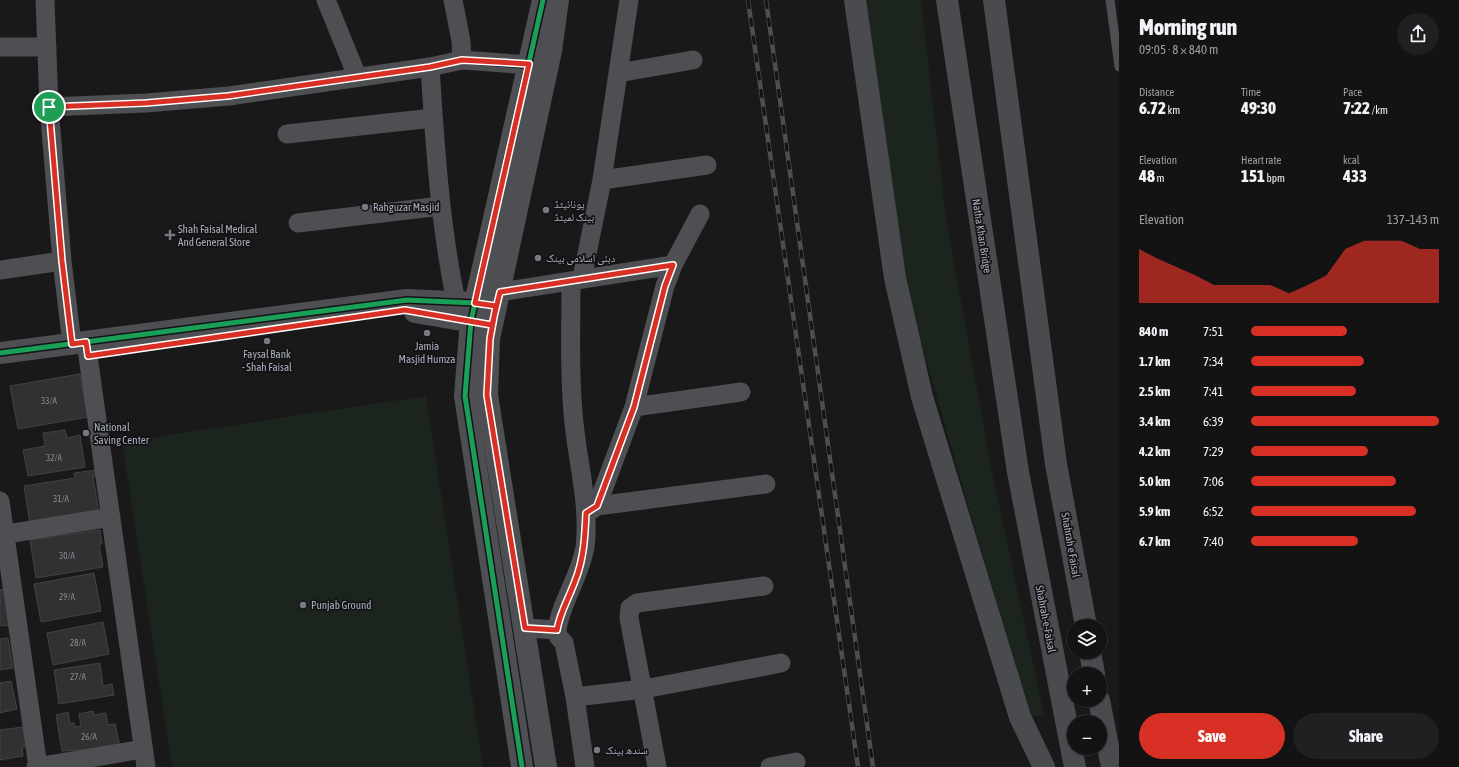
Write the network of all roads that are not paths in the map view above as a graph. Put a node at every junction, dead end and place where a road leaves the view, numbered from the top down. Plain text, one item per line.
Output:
1 (45, 0) edge
2 (326, 0) edge
3 (453, 0) edge
4 (543, 0) edge
5 (558, 0) edge
6 (628, 0) edge
7 (855, 0) edge
8 (947, 0) edge
9 (994, 0) edge
10 (1110, 0) edge
11 (0, 47) edge
12 (47, 47) junction
13 (462, 60) junction
14 (694, 60) dead end
15 (529, 64) junction
16 (430, 67) junction
17 (1119, 67) edge
18 (618, 73) junction
19 (357, 76) junction
20 (49, 107) junction
21 (433, 118) junction
22 (287, 134) dead end
23 (707, 165) dead end
24 (602, 180) junction
25 (441, 206) junction
26 (700, 214) dead end
27 (298, 223) dead end
28 (62, 261) junction
29 (673, 265) junction
30 (0, 270) edge
31 (577, 280) junction
32 (496, 308) junction
33 (467, 309) junction
34 (82, 347) junction
35 (0, 353) edge
36 (0, 367) edge
37 (741, 392) dead end
38 (634, 407) junction
39 (1018, 472) joint
40 (766, 484) dead end
41 (0, 501) edge
42 (592, 510) junction
43 (111, 517) junction
44 (2, 535) edge
45 (764, 586) dead end
46 (1085, 619) edge
47 (525, 628) junction
48 (557, 630) junction
49 (781, 663) dead end
50 (644, 689) junction
51 (575, 697) junction
52 (1101, 707) edge
53 (145, 758) edge
54 (796, 762) dead end
55 (1114, 763) edge
56 (37, 767) edge
57 (522, 767) edge
58 (546, 767) edge
59 (585, 767) edge
60 (657, 767) edge
61 (770, 767) edge
62 (1044, 767) edge
63 (1075, 767) edge

1 - 12 street
2 - 19 street
3 - 13 street
4 - 15 street
5 - 32 street
6 - 18 street
7 - 62 highway
8 - 39 highway, Natha Khan Bridge
9 - 46 highway, Shahrah e Faisal
10 - 17 lane
11 - 12 street
12 - 20 street
13 - 15 street
13 - 16 street
14 - 18 street
15 - 33 street
16 - 19 street
16 - 21 street
18 - 24 street
19 - 20 street
20 - 28 street
21 - 22 street
21 - 25 street
23 - 24 street
24 - 31 street
25 - 27 street
25 - 33 street
26 - 29 street
28 - 30 street
28 - 34 street
29 - 31 street
29 - 38 street
31 - 32 street
31 - 42 street
32 - 33 street
32 - 47 street
33 - 34 street
33 - 57 street
34 - 35 street
34 - 36 street
34 - 43 street
37 - 38 street
38 - 42 street
39 - 63 highway, Shahrah-e-Faisal
40 - 42 street
41 - 44 street
42 - 48 street
43 - 44 street
43 - 53 street
44 - 56 street
45 - 50 street
47 - 48 street
47 - 58 street
48 - 51 street
49 - 50 street
50 - 51 street
50 - 60 street
51 - 59 street
52 - 55 highway
53 - 56 street
54 - 61 street

